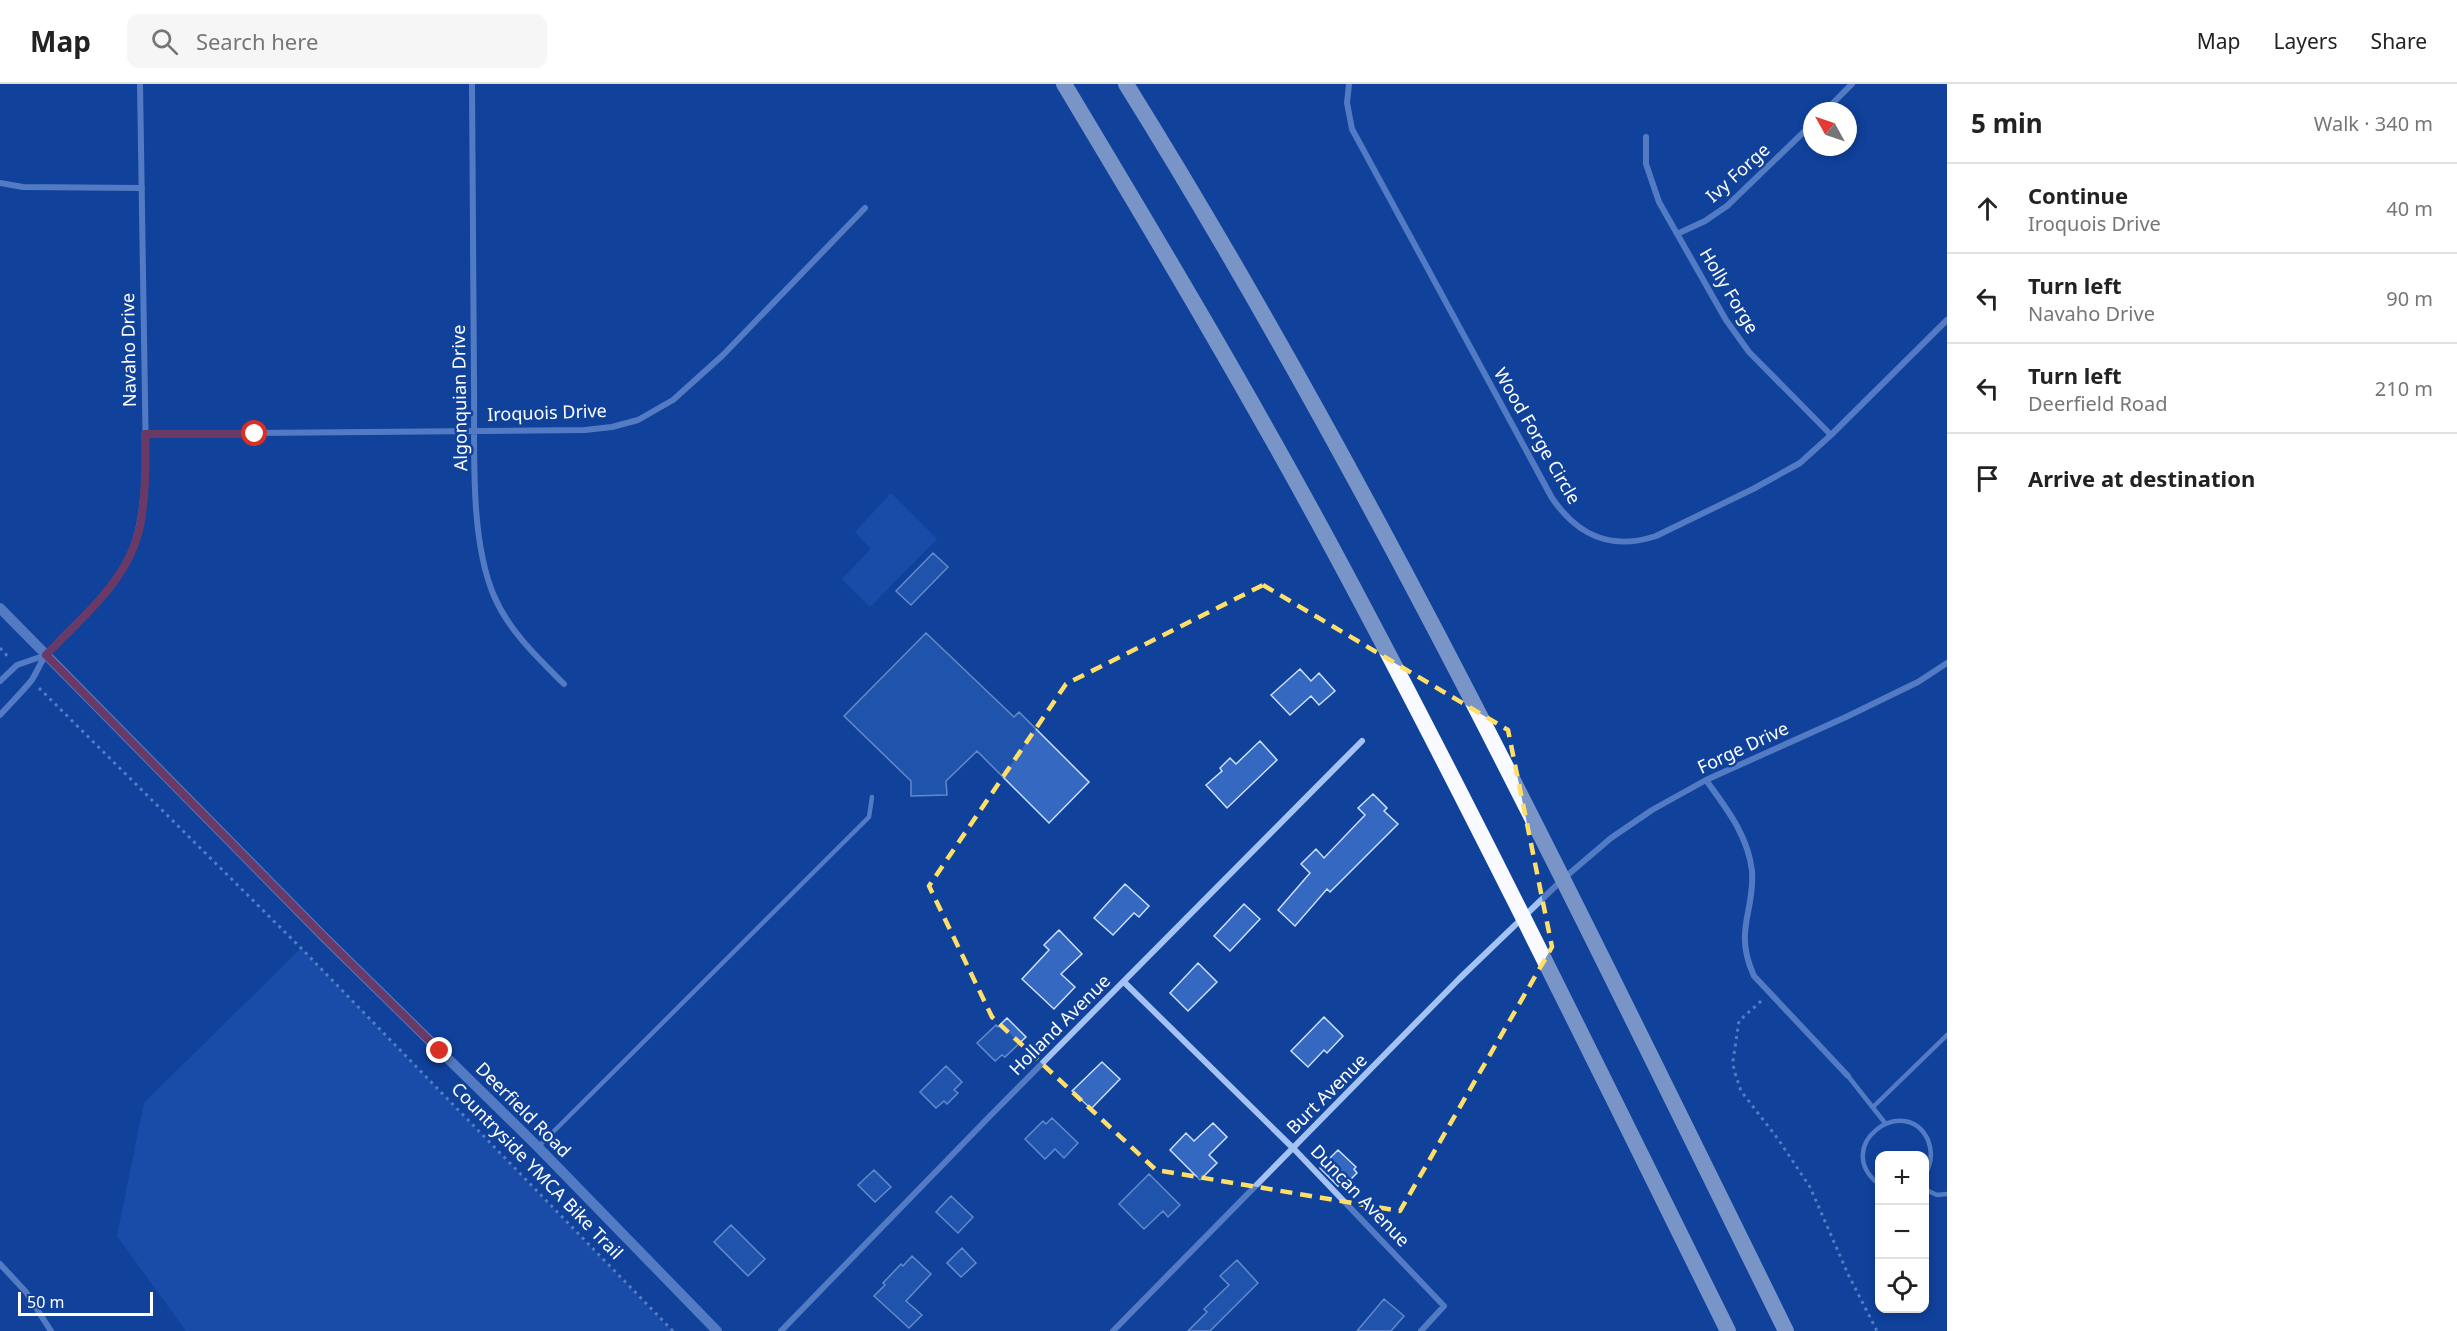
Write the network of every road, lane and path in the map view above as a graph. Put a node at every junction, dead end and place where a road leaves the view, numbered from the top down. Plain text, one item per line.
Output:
1 (140, 84) edge
2 (472, 84) edge
3 (1064, 84) edge
4 (1126, 84) edge
5 (1349, 84) edge
6 (1852, 84) edge
7 (1834, 102) edge
8 (1803, 133) edge
9 (1646, 137) dead end
10 (0, 183) edge
11 (142, 188) junction
12 (865, 208) dead end
13 (1677, 234) junction
14 (1947, 320) edge
15 (475, 431) junction
16 (145, 434) junction
17 (1831, 435) junction
18 (0, 608) edge
19 (0, 648) edge
20 (46, 655) junction
21 (1947, 663) edge
22 (17, 665) junction
23 (31, 680) junction
24 (0, 681) edge
25 (564, 684) dead end
26 (0, 715) edge
27 (1362, 741) dead end
28 (1706, 780) junction
29 (872, 797) dead end
30 (1563, 879) junction
31 (1523, 917) junction
32 (1124, 982) junction
33 (1768, 994) junction
34 (1947, 1035) edge
35 (1848, 1076) joint
36 (1873, 1107) junction
37 (1886, 1123) junction
38 (537, 1147) junction
39 (1294, 1149) junction
40 (1929, 1164) edge
41 (1875, 1180) edge
42 (1929, 1191) edge
43 (1947, 1194) edge
44 (0, 1264) edge
45 (51, 1331) edge
46 (673, 1331) edge
47 (717, 1331) edge
48 (781, 1331) edge
49 (1113, 1331) edge
50 (1421, 1331) edge
51 (1728, 1331) edge
52 (1786, 1331) edge
53 (1877, 1331) edge

1 - 11 street, Navaho Drive
2 - 15 street, Algonquian Drive
3 - 31 highway
4 - 30 highway
5 - 17 street, Wood Forge Circle
6 - 7 street
8 - 13 street, Ivy Forge
9 - 13 street, Holly Forge
10 - 11 street
11 - 16 street, Navaho Drive
12 - 15 street, Iroquois Drive
13 - 17 street, Holly Forge
14 - 17 street, Wood Forge Circle
15 - 16 street, Iroquois Drive
15 - 25 street, Algonquian Drive
16 - 20 street, Navaho Drive
18 - 20 street, Deerfield Road
19 - 22 path
20 - 22 street
20 - 23 street
20 - 38 street, Deerfield Road
21 - 28 street, Forge Drive
22 - 24 street
23 - 26 street
23 - 46 path, Countryside YMCA Bike Trail
27 - 32 street, Holland Avenue
28 - 30 street, Forge Drive
28 - 33 street
29 - 38 lane
30 - 31 street, Burt Avenue
30 - 52 highway
31 - 39 street, Burt Avenue
31 - 51 highway
32 - 39 street, Duncan Avenue
32 - 48 street, Holland Avenue
33 - 35 street
33 - 53 path
34 - 36 lane
35 - 36 lane
36 - 37 lane
37 - 40 lane
37 - 41 lane
38 - 47 street, Deerfield Road
39 - 49 street, Burt Avenue
39 - 50 street, Duncan Avenue
42 - 43 lane
44 - 45 street

